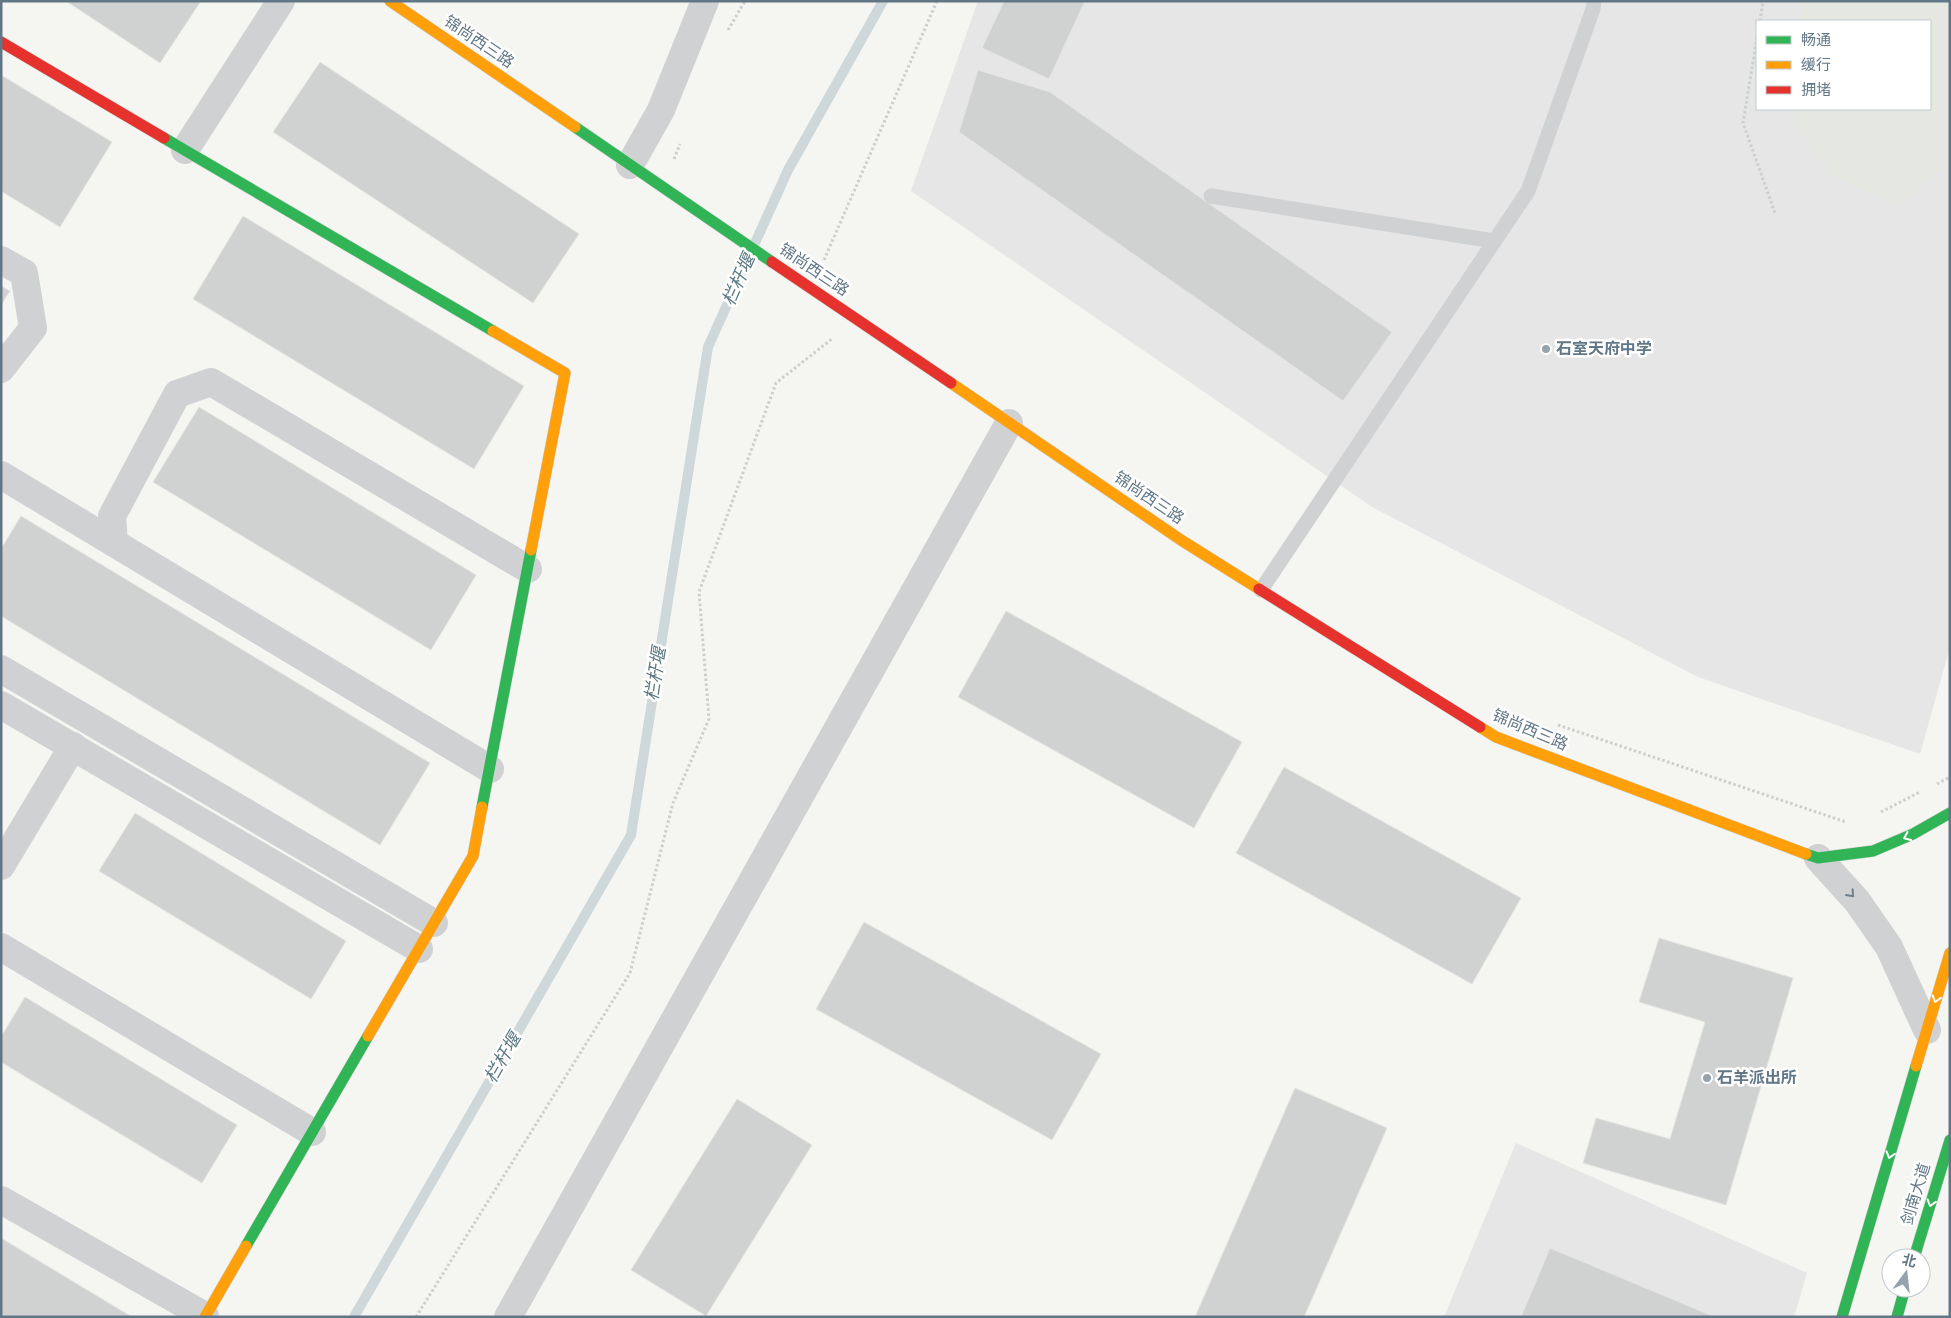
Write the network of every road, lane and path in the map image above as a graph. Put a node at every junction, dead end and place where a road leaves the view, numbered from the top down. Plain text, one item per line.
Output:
1 (281, 1) edge
2 (390, 1) edge
3 (705, 1) edge
4 (937, 1) edge
5 (1594, 1) edge
6 (1763, 1) edge
7 (1760, 20) edge
8 (1, 42) edge
9 (1756, 43) edge
10 (185, 150) junction
11 (630, 165) junction
12 (1211, 196) dead end
13 (1775, 213) dead end
14 (1494, 241) junction
15 (1, 260) edge
16 (812, 289) junction
17 (857, 320) junction
18 (1, 370) edge
19 (1009, 423) junction
20 (1, 475) edge
21 (114, 543) junction
22 (528, 569) junction
23 (1261, 590) junction
24 (1, 669) edge
25 (1, 704) edge
26 (1552, 723) dead end
27 (73, 746) junction
28 (490, 769) junction
29 (1950, 777) edge
30 (1932, 786) dead end
31 (1924, 790) dead end
32 (1880, 812) dead end
33 (1950, 813) edge
34 (1854, 825) dead end
35 (1818, 858) junction
36 (1, 866) edge
37 (434, 923) junction
38 (1, 947) edge
39 (419, 949) junction
40 (1950, 953) edge
41 (1927, 1030) junction
42 (312, 1132) junction
43 (1950, 1140) edge
44 (1, 1200) edge
45 (1917, 1248) edge
46 (1902, 1298) edge
47 (205, 1316) edge
48 (416, 1317) edge
49 (508, 1317) edge
50 (1842, 1317) edge
51 (1897, 1317) edge

1 - 10 street
2 - 11 main road, 锦尚西三路
3 - 11 street
4 - 16 path
5 - 14 lane
6 - 7 path
8 - 10 main road
9 - 13 path
10 - 22 main road
11 - 16 main road, 锦尚西三路
12 - 14 lane
14 - 23 lane
15 - 18 street
16 - 17 main road, 锦尚西三路
17 - 19 main road, 锦尚西三路
17 - 48 path
19 - 23 main road, 锦尚西三路
19 - 49 street
20 - 21 street
21 - 22 street
21 - 28 street
22 - 28 main road
23 - 35 main road, 锦尚西三路
24 - 37 street
25 - 27 street
26 - 34 path
27 - 36 street
27 - 39 street
28 - 37 main road
29 - 30 path
31 - 32 path
33 -> 35 main road, 锦尚西三路
35 -> 41 street
37 - 39 main road
38 - 42 street
39 - 42 main road
40 -> 41 main road
41 -> 50 main road
42 - 47 main road
43 -> 45 main road, 剑南大道
44 - 47 street
46 - 51 main road

